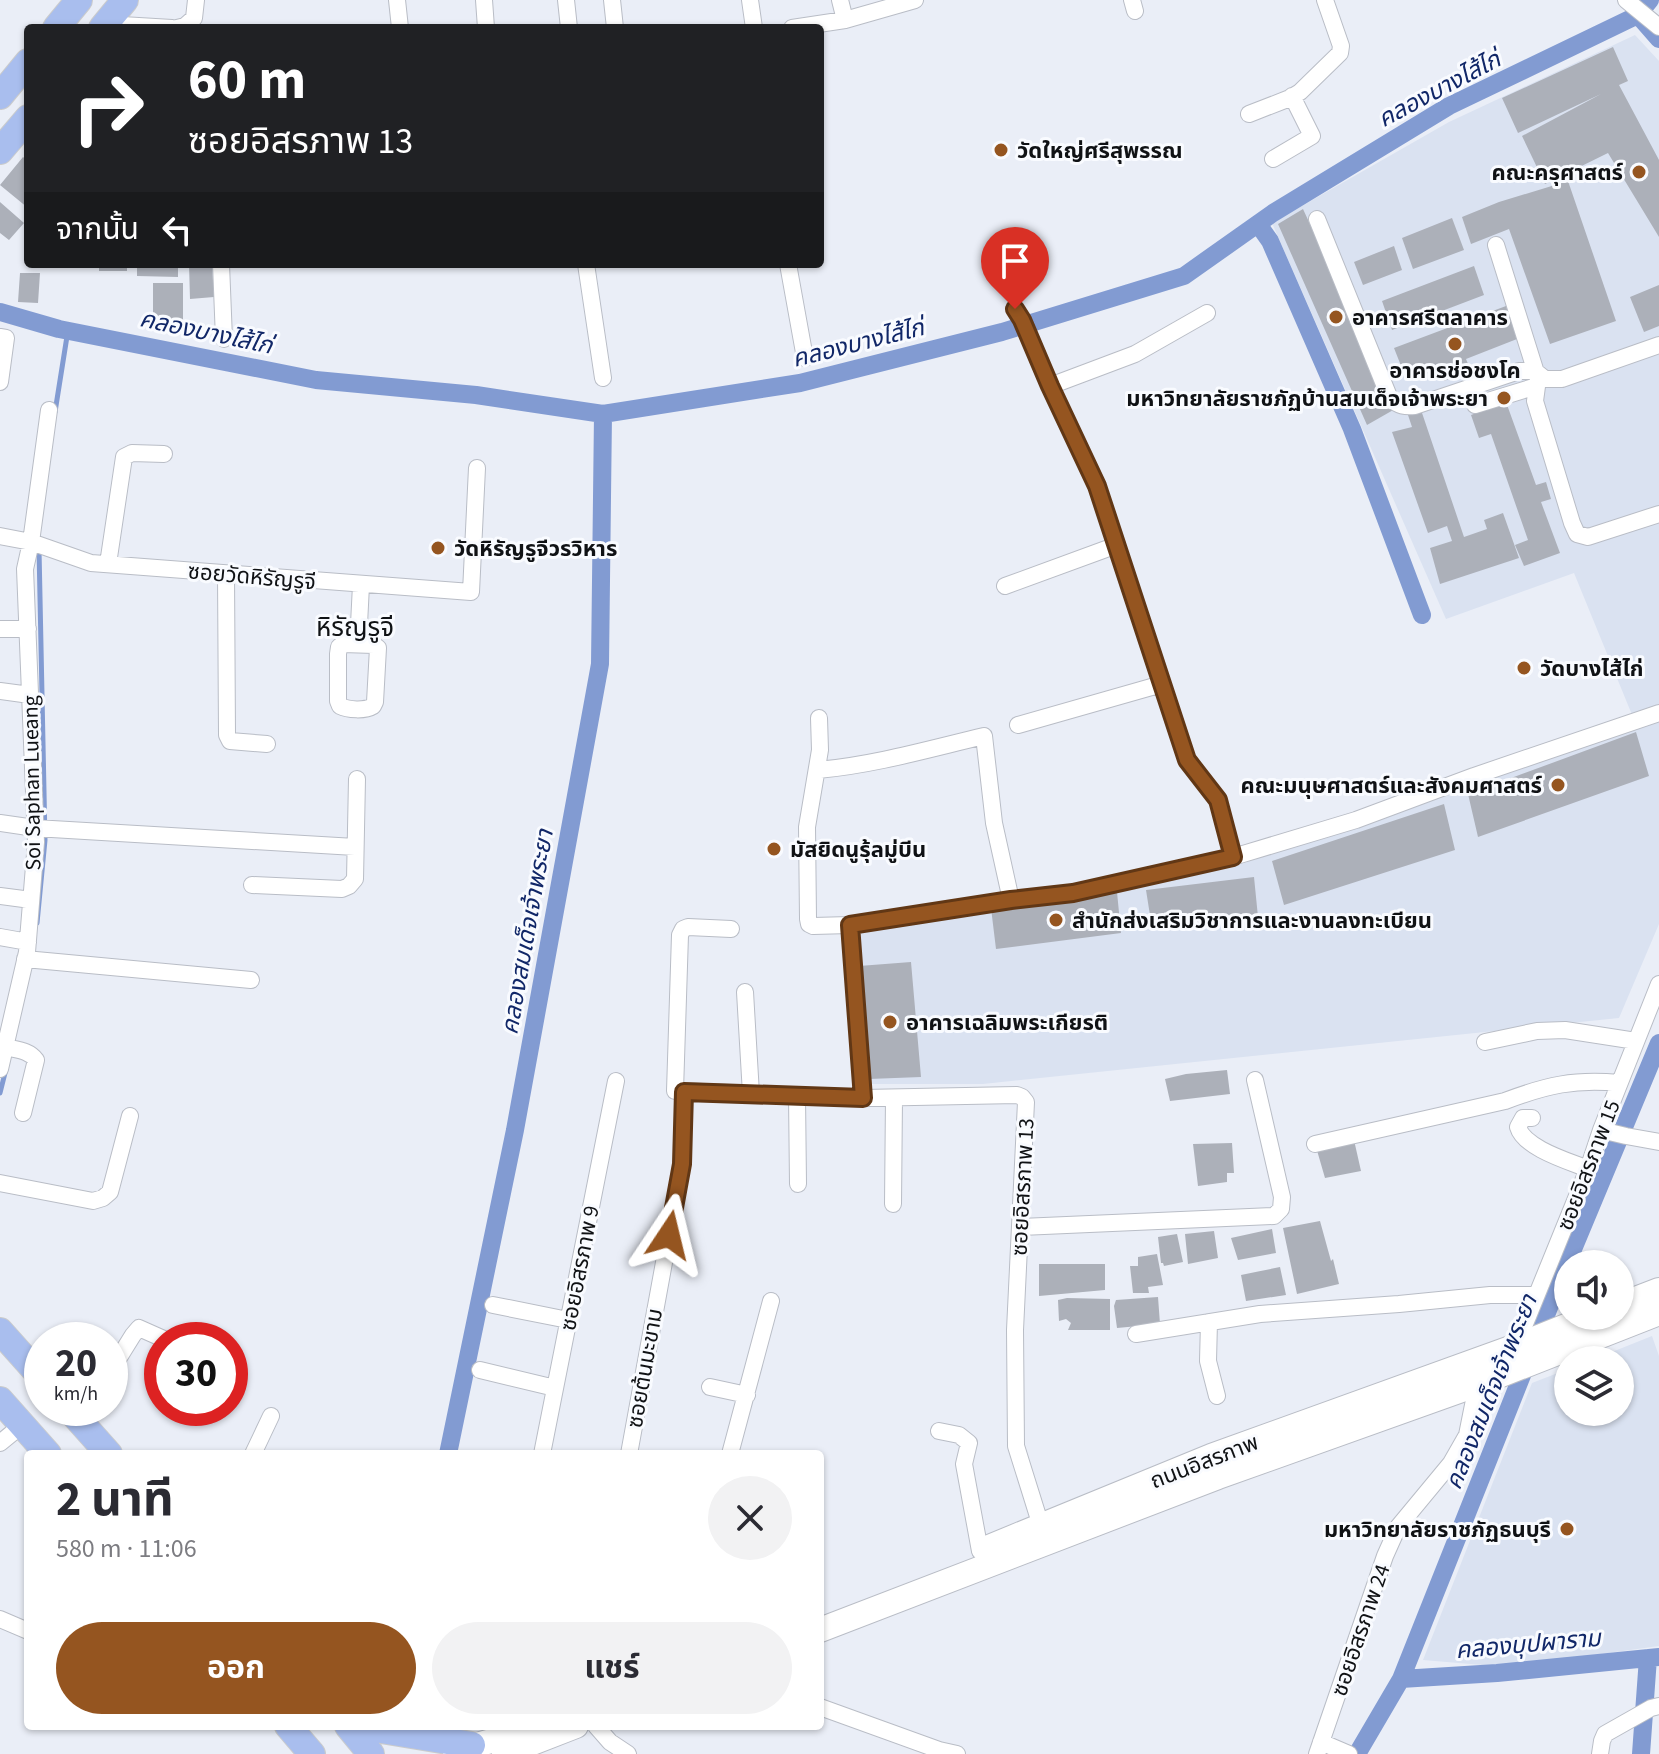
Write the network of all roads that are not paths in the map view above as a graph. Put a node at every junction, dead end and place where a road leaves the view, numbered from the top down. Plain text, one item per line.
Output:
1 (79, 0) edge
2 (125, 0) edge
3 (196, 0) edge
4 (397, 0) edge
5 (484, 0) edge
6 (566, 0) edge
7 (612, 0) edge
8 (750, 0) edge
9 (840, 0) edge
10 (1325, 0) edge
11 (905, 2) edge
12 (1629, 3) edge
13 (845, 20) junction
14 (194, 23) edge
15 (1654, 23) edge
16 (59, 24) edge
17 (106, 24) edge
18 (400, 24) edge
19 (486, 24) edge
20 (569, 24) edge
21 (615, 24) edge
22 (753, 24) edge
23 (818, 24) edge
24 (24, 67) edge
25 (0, 96) edge
26 (1292, 96) junction
27 (1249, 114) dead end
28 (24, 123) edge
29 (0, 151) edge
30 (1273, 159) dead end
31 (1317, 219) dead end
32 (1496, 245) dead end
33 (221, 268) edge
34 (587, 268) edge
35 (789, 268) edge
36 (1207, 313) dead end
37 (1021, 320) dead end
38 (0, 337) edge
39 (224, 339) dead end
40 (1659, 345) edge
41 (805, 358) dead end
42 (603, 378) dead end
43 (1536, 379) junction
44 (0, 382) edge
45 (1050, 386) junction
46 (1475, 405) dead end
47 (49, 410) dead end
48 (164, 454) dead end
49 (477, 468) dead end
50 (1659, 514) edge
51 (0, 536) edge
52 (39, 544) junction
53 (1117, 545) junction
54 (108, 564) junction
55 (226, 574) junction
56 (361, 585) junction
57 (1005, 586) dead end
58 (0, 629) edge
59 (28, 629) junction
60 (358, 644) dead end
61 (1162, 684) junction
62 (0, 691) edge
63 (30, 695) junction
64 (1659, 713) edge
65 (819, 718) dead end
66 (1018, 725) dead end
67 (267, 744) dead end
68 (818, 770) junction
69 (357, 779) dead end
70 (0, 823) edge
71 (35, 828) junction
72 (355, 847) junction
73 (1233, 857) junction
74 (252, 885) dead end
75 (0, 896) edge
76 (31, 900) junction
77 (1011, 900) junction
78 (850, 925) junction
79 (731, 929) dead end
80 (0, 937) edge
81 (26, 950) junction
82 (251, 980) dead end
83 (1659, 984) edge
84 (0, 990) edge
85 (18, 991) junction
86 (745, 992) dead end
87 (1636, 1041) junction
88 (1485, 1042) dead end
89 (5, 1047) junction
90 (0, 1069) edge
91 (1255, 1080) dead end
92 (616, 1081) dead end
93 (1619, 1083) junction
94 (680, 1091) junction
95 (751, 1094) junction
96 (797, 1096) junction
97 (863, 1098) junction
98 (894, 1098) junction
99 (23, 1113) dead end
100 (130, 1116) dead end
101 (1532, 1118) dead end
102 (1614, 1133) junction
103 (1659, 1142) edge
104 (1315, 1144) dead end
105 (1588, 1169) junction
106 (0, 1183) edge
107 (798, 1184) dead end
108 (893, 1204) dead end
109 (1021, 1227) junction
110 (1659, 1290) edge
111 (1536, 1295) junction
112 (1634, 1300) edge
113 (771, 1301) dead end
114 (493, 1305) dead end
115 (1659, 1313) edge
116 (568, 1320) junction
117 (1209, 1322) junction
118 (144, 1330) edge
119 (1566, 1330) edge
120 (0, 1331) edge
121 (1136, 1334) dead end
122 (128, 1343) edge
123 (1533, 1348) junction
124 (24, 1358) edge
125 (480, 1370) dead end
126 (1473, 1386) junction
127 (710, 1387) dead end
128 (555, 1388) junction
129 (747, 1395) junction
130 (1217, 1396) dead end
131 (0, 1400) edge
132 (271, 1416) dead end
133 (22, 1425) junction
134 (88, 1426) edge
135 (939, 1431) dead end
136 (0, 1443) edge
137 (44, 1450) edge
138 (106, 1450) edge
139 (255, 1450) edge
140 (543, 1450) edge
141 (630, 1450) edge
142 (731, 1450) edge
143 (1041, 1526) junction
144 (980, 1551) junction
145 (824, 1610) edge
146 (0, 1619) edge
147 (824, 1628) edge
148 (24, 1629) edge
149 (1655, 1707) edge
150 (824, 1708) edge
151 (291, 1730) edge
152 (351, 1730) edge
153 (385, 1730) edge
154 (518, 1730) edge
155 (555, 1730) edge
156 (600, 1739) edge
157 (481, 1744) edge
158 (1319, 1748) edge
159 (1344, 1752) edge
160 (312, 1754) edge
161 (371, 1754) edge
162 (628, 1754) edge
163 (957, 1754) edge
164 (1600, 1754) edge

1 - 16 main road
2 - 17 main road
3 - 14 street
4 - 18 street
5 - 19 street
6 - 20 street
7 - 21 street
8 - 22 street
9 - 13 street
10 - 26 street
11 - 13 street
12 - 15 street
13 - 23 street
24 - 25 main road
26 - 27 street
26 - 30 street
28 - 29 main road
31 - 43 street
32 - 43 street
33 - 39 street
34 - 42 street
35 - 41 street
36 - 45 street
37 - 45 street
38 - 44 street
40 - 43 street
43 - 46 street
43 - 50 street
45 - 53 street
47 - 52 street, Soi Saphan Lueang
48 - 54 street
49 - 56 street, ซอยวัดหิรัญรูจี
51 - 52 street, ซอยวัดหิรัญรูจี
52 - 54 street, ซอยวัดหิรัญรูจี
52 - 59 street, Soi Saphan Lueang
53 - 57 street
53 - 61 street
54 - 55 street, ซอยวัดหิรัญรูจี
55 - 56 street, ซอยวัดหิรัญรูจี
55 - 67 street
56 - 60 street
58 - 59 street
59 - 63 street, Soi Saphan Lueang
61 - 66 street
61 - 73 street
62 - 63 street
63 - 71 street, Soi Saphan Lueang
64 - 73 street
65 - 68 street
68 - 77 street
68 - 78 street
69 - 72 street
70 - 71 street
71 - 72 street
71 - 76 street, Soi Saphan Lueang
72 - 74 street
73 - 77 street
75 - 76 street
76 - 81 street, Soi Saphan Lueang
77 - 78 street
78 - 97 street
79 - 94 street, ซอยต้นมะขาม
80 - 81 street
81 - 82 street
81 - 85 street, Soi Saphan Lueang
83 - 87 street, ซอยอิสรภาพ 15
84 - 85 street
85 - 89 street, Soi Saphan Lueang
86 - 95 street
87 - 88 street
87 - 93 street, ซอยอิสรภาพ 15
89 - 90 street, Soi Saphan Lueang
89 - 99 street
91 - 109 street
92 - 116 street, ซอยอิสรภาพ 9
93 - 102 street, ซอยอิสรภาพ 15
93 - 104 street
94 - 95 street, ซอยอิสรภาพ 13
94 - 141 street, ซอยต้นมะขาม
95 - 96 street, ซอยอิสรภาพ 13
96 - 97 street, ซอยอิสรภาพ 13
96 - 107 street
97 - 98 street, ซอยอิสรภาพ 13
98 - 108 street
98 - 109 street, ซอยอิสรภาพ 13
100 - 106 street
101 - 105 street
102 - 103 street
102 - 105 street, ซอยอิสรภาพ 15
105 - 111 street, ซอยอิสรภาพ 15
109 - 143 street, ซอยอิสรภาพ 13
110 - 112 main road
111 - 117 street
111 - 123 street, ซอยอิสรภาพ 15
113 - 129 street
114 - 116 street
115 - 123 main road
116 - 128 street, ซอยอิสรภาพ 9
117 - 121 street
117 - 130 street
118 - 122 street
119 - 123 main road, ถนนอิสรภาพ
120 - 124 main road
123 - 126 main road
123 - 143 main road, ถนนอิสรภาพ
125 - 128 street
126 - 147 main road
126 - 158 street, ซอยอิสรภาพ 24
127 - 129 street
128 - 140 street, ซอยอิสรภาพ 9
129 - 142 street
131 - 133 main road
132 - 139 street
133 - 136 street
133 - 137 main road
134 - 138 main road
135 - 144 street
143 - 144 main road, ถนนอิสรภาพ
144 - 145 main road, ถนนอิสรภาพ
146 - 148 street
149 - 164 street
150 - 163 street
151 - 160 main road
152 - 161 main road
153 - 157 main road
154 - 157 main road
155 - 157 main road
156 - 162 street
158 - 159 street

